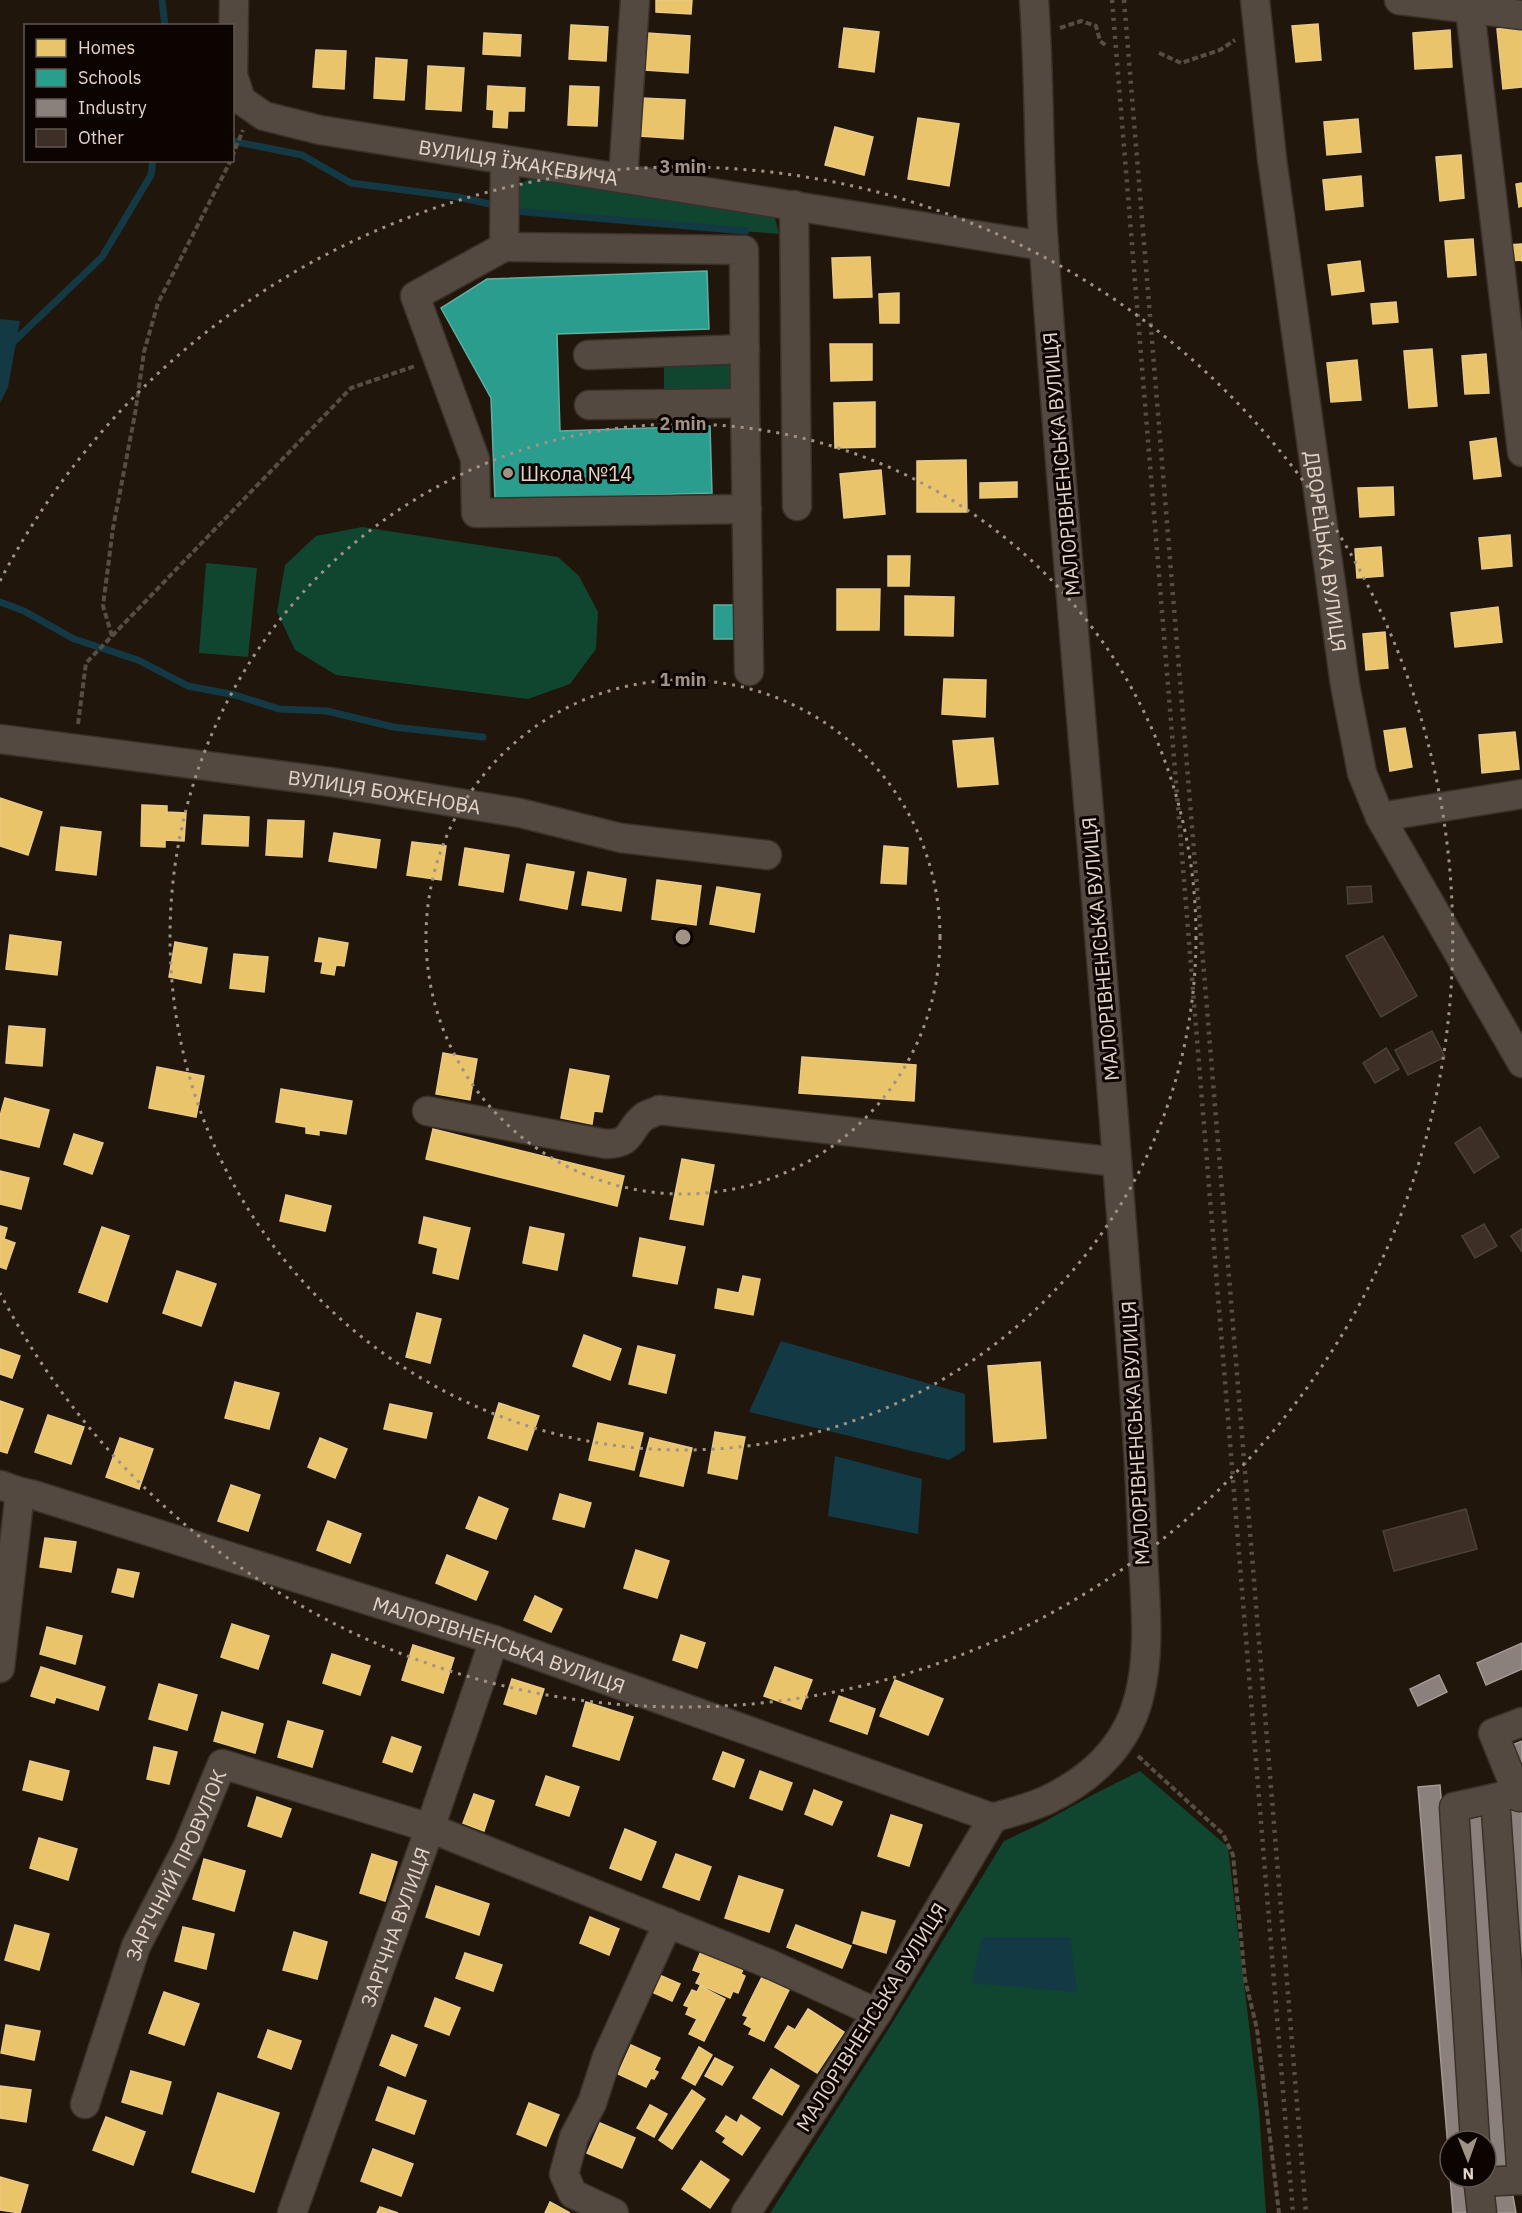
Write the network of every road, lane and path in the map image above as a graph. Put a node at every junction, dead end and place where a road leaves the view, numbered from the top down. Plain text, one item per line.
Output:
1 (234, 0) edge
2 (635, 0) edge
3 (1034, 0) edge
4 (1399, 0) edge
5 (1470, 10) junction
6 (1257, 12) edge
7 (1522, 15) edge
8 (234, 24) edge
9 (1037, 42) junction
10 (1107, 46) dead end
11 (1159, 53) dead end
12 (234, 78) edge
13 (505, 160) junction
14 (230, 162) edge
15 (623, 178) junction
16 (794, 205) junction
17 (1044, 246) junction
18 (504, 247) junction
19 (745, 350) junction
20 (588, 355) dead end
21 (438, 358) junction
22 (745, 403) junction
23 (589, 405) dead end
24 (1522, 452) edge
25 (797, 506) dead end
26 (747, 509) junction
27 (112, 637) junction
28 (749, 671) dead end
29 (0, 739) edge
30 (75, 749) junction
31 (1522, 794) edge
32 (1380, 817) junction
33 (767, 855) dead end
34 (1522, 1063) edge
35 (427, 1112) dead end
36 (1117, 1162) junction
37 (10, 1489) edge
38 (494, 1640) junction
39 (0, 1668) edge
40 (1522, 1722) edge
41 (1120, 1741) junction
42 (1512, 1796) edge
43 (993, 1818) junction
44 (430, 1828) junction
45 (668, 1923) junction
46 (877, 2013) junction
47 (85, 2104) dead end
48 (1474, 2129) edge
49 (1498, 2180) edge
50 (1522, 2180) edge
51 (1479, 2189) edge
52 (292, 2213) edge
53 (614, 2213) edge
54 (746, 2213) edge
55 (1279, 2213) edge
56 (1482, 2213) edge

1 - 8 street, ВУЛИЦЯ ЇЖАКЕВИЧА
2 - 15 street
3 - 9 street, МАЛОРІВНЕНСЬКА ВУЛИЦЯ
4 - 5 street
5 - 7 street
5 - 24 street
6 - 11 path
6 - 32 street, ДВОРЕЦЬКА ВУЛИЦЯ
9 - 10 path
9 - 17 street, МАЛОРІВНЕНСЬКА ВУЛИЦЯ
12 - 13 street, ВУЛИЦЯ ЇЖАКЕВИЧА
13 - 15 street, ВУЛИЦЯ ЇЖАКЕВИЧА
13 - 18 street
14 - 27 path
15 - 16 street, ВУЛИЦЯ ЇЖАКЕВИЧА
16 - 17 street, ВУЛИЦЯ ЇЖАКЕВИЧА
16 - 25 street
17 - 36 street, МАЛОРІВНЕНСЬКА ВУЛИЦЯ
18 - 19 street
18 - 21 street
19 - 20 street
19 - 22 street
21 - 26 street
21 - 27 path
22 - 23 street
22 - 26 street
26 - 28 street
27 - 30 path
29 - 30 street, ВУЛИЦЯ БОЖЕНОВА
30 - 33 street, ВУЛИЦЯ БОЖЕНОВА
31 - 32 street
32 - 34 street, ДВОРЕЦЬКА ВУЛИЦЯ
35 - 36 street
36 - 41 street, МАЛОРІВНЕНСЬКА ВУЛИЦЯ
37 - 38 street, МАЛОРІВНЕНСЬКА ВУЛИЦЯ
37 - 39 street
38 - 43 street, МАЛОРІВНЕНСЬКА ВУЛИЦЯ
38 - 44 street, ЗАРІЧНА ВУЛИЦЯ
40 - 42 street
41 - 43 street, МАЛОРІВНЕНСЬКА ВУЛИЦЯ
41 - 55 path
42 - 48 street
42 - 50 street
43 - 46 street, МАЛОРІВНЕНСЬКА ВУЛИЦЯ
44 - 45 street
44 - 47 street, ЗАРІЧНИЙ ПРОВУЛОК
44 - 52 street, ЗАРІЧНА ВУЛИЦЯ
45 - 46 street
45 - 53 street
46 - 54 street, МАЛОРІВНЕНСЬКА ВУЛИЦЯ
49 - 50 street
51 - 56 street

